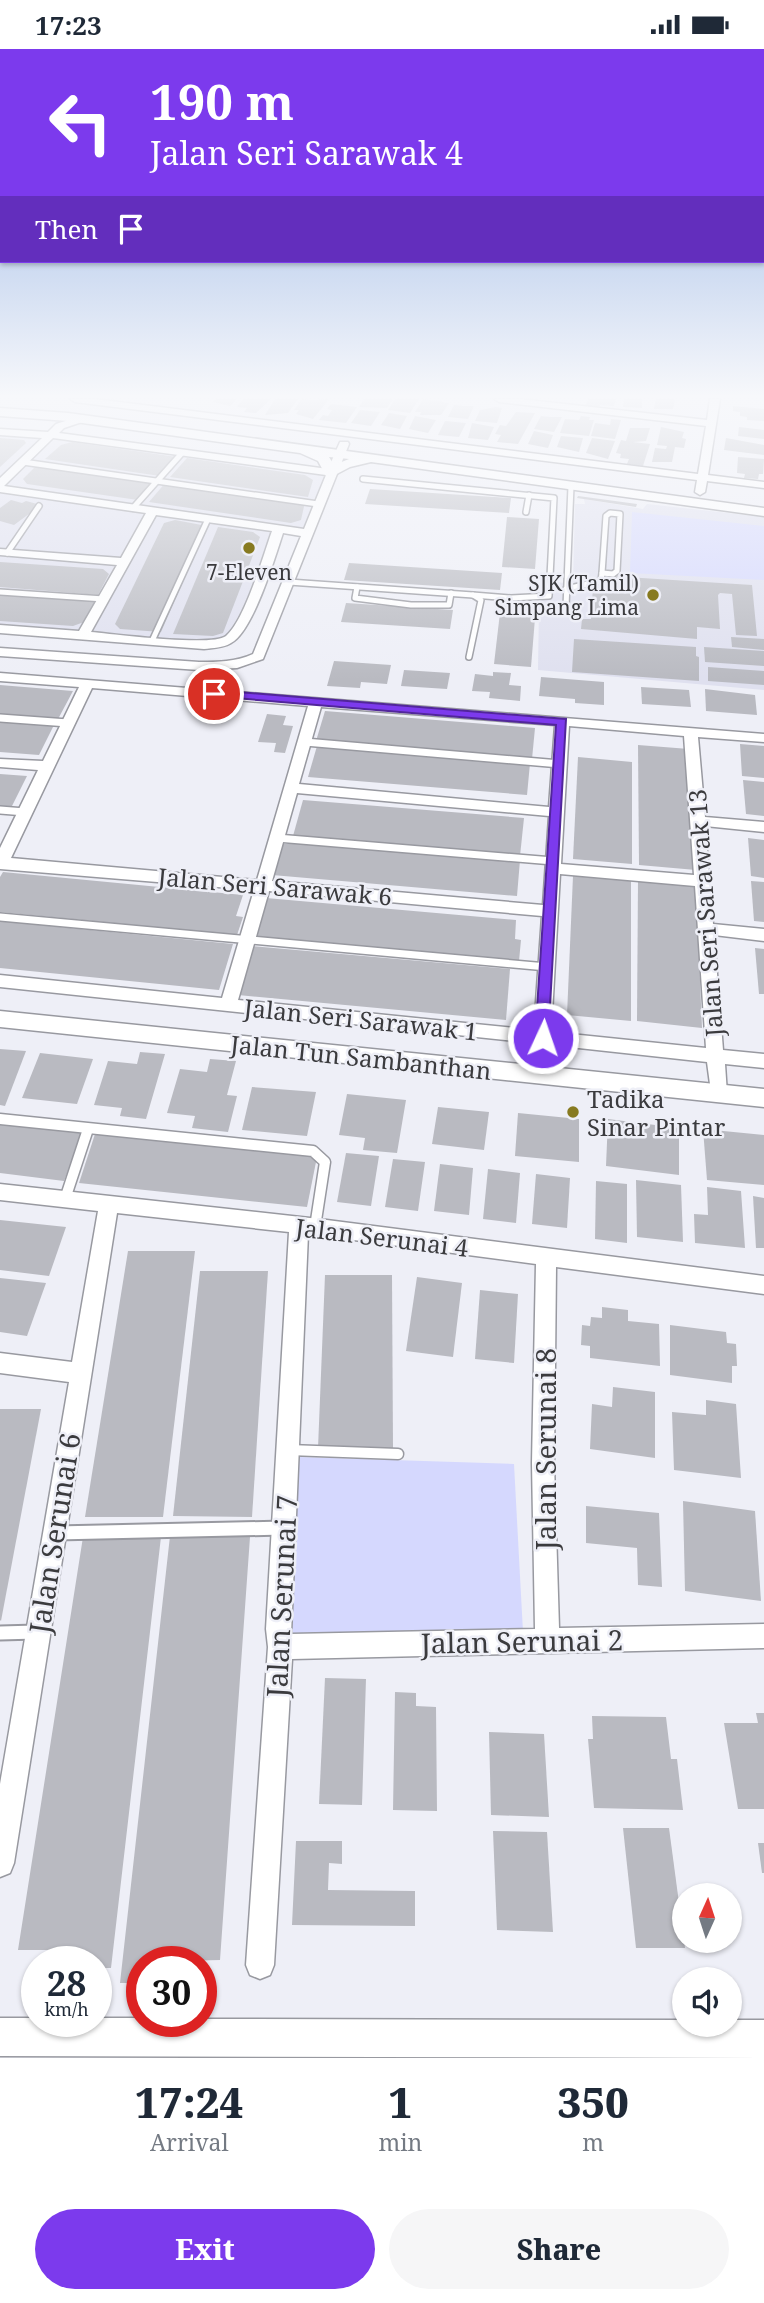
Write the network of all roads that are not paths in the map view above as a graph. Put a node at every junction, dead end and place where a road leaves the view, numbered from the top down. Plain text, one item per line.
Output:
1 (36, 493) edge
2 (147, 493) edge
3 (236, 493) edge
4 (323, 493) edge
5 (506, 493) edge
6 (571, 493) edge
7 (621, 493) edge
8 (732, 493) edge
9 (529, 495) junction
10 (764, 501) edge
11 (318, 505) junction
12 (39, 506) dead end
13 (133, 508) junction
14 (153, 511) junction
15 (526, 512) dead end
16 (764, 512) edge
17 (208, 519) junction
18 (279, 529) junction
19 (307, 533) junction
20 (4, 553) edge
21 (125, 562) junction
22 (602, 573) junction
23 (289, 582) junction
24 (358, 587) junction
25 (566, 589) junction
26 (0, 592) edge
27 (451, 593) junction
28 (473, 595) junction
29 (104, 599) junction
30 (566, 607) dead end
31 (0, 629) edge
32 (83, 636) junction
33 (152, 641) junction
34 (0, 652) edge
35 (470, 657) dead end
36 (0, 677) edge
37 (87, 684) junction
38 (316, 702) junction
39 (0, 718) edge
40 (562, 722) junction
41 (68, 723) junction
42 (691, 732) junction
43 (764, 738) edge
44 (305, 742) junction
45 (0, 763) edge
46 (559, 764) junction
47 (47, 766) junction
48 (293, 788) junction
49 (0, 810) edge
50 (25, 812) junction
51 (556, 812) junction
52 (698, 821) junction
53 (764, 827) edge
54 (277, 838) junction
55 (0, 862) edge
56 (553, 865) junction
57 (702, 881) junction
58 (262, 884) junction
59 (550, 911) junction
60 (0, 917) edge
61 (706, 929) junction
62 (764, 935) edge
63 (246, 941) junction
64 (547, 967) junction
65 (0, 981) edge
66 (228, 1005) junction
67 (0, 1019) edge
68 (543, 1038) junction
69 (715, 1058) junction
70 (764, 1061) edge
71 (540, 1076) junction
72 (718, 1094) junction
73 (764, 1098) edge
74 (0, 1119) edge
75 (88, 1129) junction
76 (0, 1192) edge
77 (65, 1199) junction
78 (109, 1204) junction
79 (307, 1226) junction
80 (546, 1258) junction
81 (764, 1285) edge
82 (0, 1363) edge
83 (80, 1373) junction
84 (287, 1450) junction
85 (398, 1454) dead end
86 (283, 1528) junction
87 (54, 1532) junction
88 (37, 1632) junction
89 (0, 1633) edge
90 (764, 1636) edge
91 (547, 1640) junction
92 (280, 1647) junction
93 (0, 1863) edge
94 (260, 1965) dead end
95 (0, 2038) edge
96 (764, 2039) edge

1 - 13 street
2 - 13 lane
3 - 11 lane
4 - 11 street
5 - 9 lane
6 - 25 lane
7 - 16 main road
8 - 10 main road
9 - 15 lane
9 - 28 lane
11 - 19 street
12 - 20 lane
13 - 14 street
14 - 17 street
14 - 21 street
17 - 18 street
17 - 33 lane
18 - 19 street
18 - 33 street
19 - 23 street
20 - 21 street
21 - 29 street
22 - 22 lane
22 - 25 lane
23 - 24 lane
23 - 34 street
24 - 27 lane
24 - 27 lane
25 - 30 lane
26 - 29 lane
27 - 28 lane
28 - 35 lane
29 - 32 street
31 - 32 street
32 - 33 street
36 - 37 street
37 - 38 street
37 - 41 street
38 - 40 street
38 - 44 street
39 - 41 lane
40 - 42 street
40 - 46 street
41 - 47 street
42 - 43 street
42 - 52 street, Jalan Seri Sarawak 13
44 - 46 lane
44 - 48 street
45 - 47 street
46 - 51 street
47 - 50 street
48 - 51 street
48 - 54 street
49 - 50 lane
50 - 55 street
51 - 56 street
52 - 53 street
52 - 57 street, Jalan Seri Sarawak 13
54 - 56 lane
54 - 58 street
55 - 58 street, Jalan Seri Sarawak 6
56 - 57 street
56 - 59 street
57 - 61 street, Jalan Seri Sarawak 13
58 - 59 street, Jalan Seri Sarawak 6
58 - 63 street
59 - 64 street
60 - 63 lane
61 - 62 street
61 - 69 street, Jalan Seri Sarawak 13
63 - 64 lane
63 - 66 street
64 - 68 street
65 - 66 street, Jalan Seri Sarawak 1
66 - 68 street, Jalan Seri Sarawak 1
67 - 71 main road, Jalan Tun Sambanthan
68 - 69 street, Jalan Seri Sarawak 1
68 - 71 street
69 - 70 street, Jalan Seri Sarawak 1
69 - 72 street, Jalan Seri Sarawak 13
71 - 72 main road, Jalan Tun Sambanthan
72 - 73 main road, Jalan Tun Sambanthan
74 - 75 lane
75 - 77 lane
75 - 79 lane
76 - 77 street, Jalan Serunai 4
77 - 78 street, Jalan Serunai 4
78 - 79 street, Jalan Serunai 4
78 - 83 street, Jalan Serunai 6
79 - 80 street, Jalan Serunai 4
79 - 84 street, Jalan Serunai 7
80 - 81 street, Jalan Serunai 4
80 - 91 street, Jalan Serunai 8
82 - 83 street
83 - 87 street, Jalan Serunai 6
84 - 85 lane
84 - 86 street, Jalan Serunai 7
86 - 87 lane
86 - 92 street, Jalan Serunai 7
87 - 88 street, Jalan Serunai 6
88 - 89 lane
88 - 93 street, Jalan Serunai 6
90 - 91 street, Jalan Serunai 2
91 - 92 street, Jalan Serunai 2
92 - 94 street, Jalan Serunai 7
95 - 96 main road

